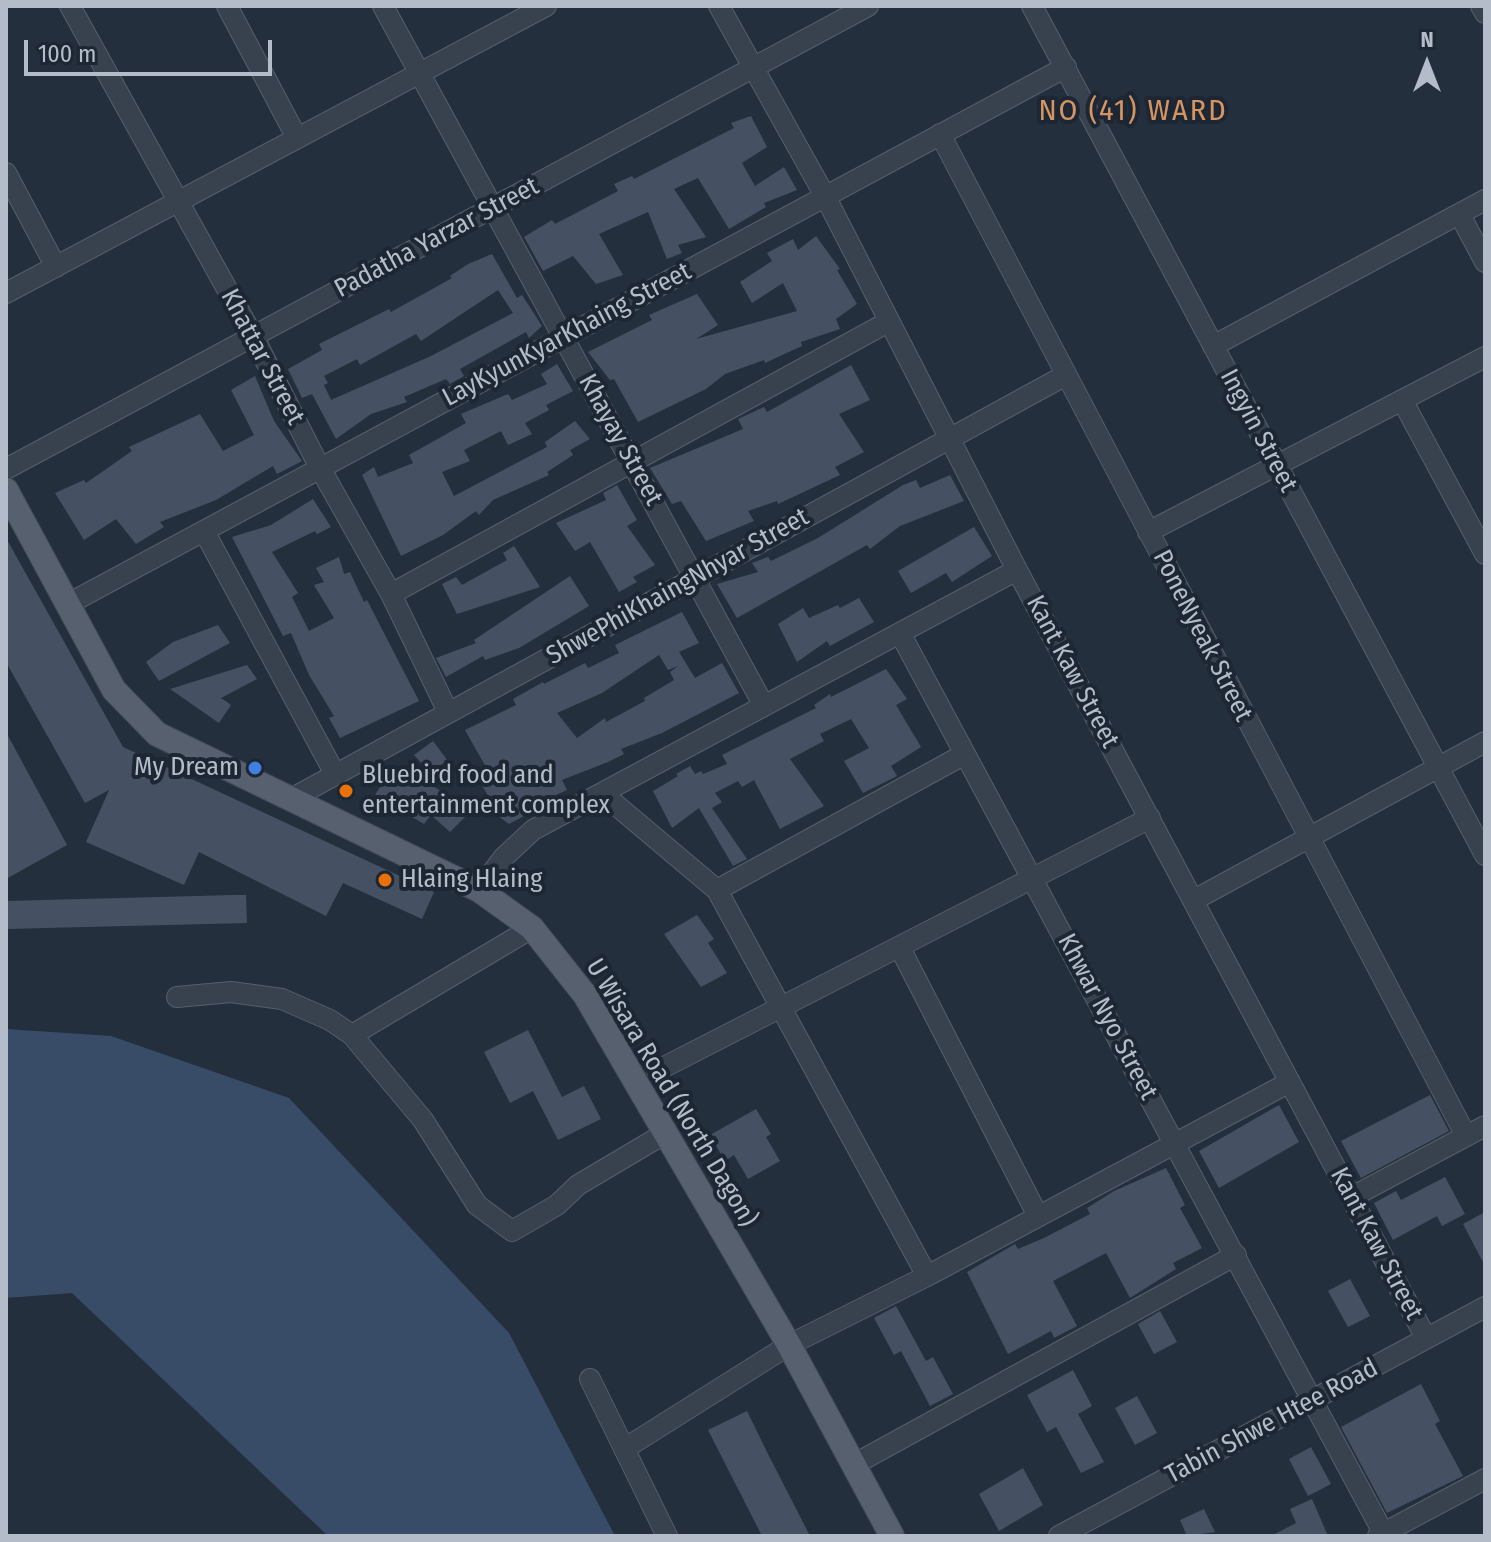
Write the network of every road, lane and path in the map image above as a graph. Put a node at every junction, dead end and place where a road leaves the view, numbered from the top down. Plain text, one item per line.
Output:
1 (70, 6) edge
2 (227, 6) edge
3 (383, 6) edge
4 (546, 6) edge
5 (719, 6) edge
6 (868, 6) edge
7 (1032, 6) edge
8 (1481, 6) edge
9 (1485, 13) edge
10 (1066, 67) junction
11 (752, 68) junction
12 (420, 73) junction
13 (940, 134) junction
14 (297, 138) junction
15 (6, 173) edge
16 (825, 196) junction
17 (1485, 200) edge
18 (178, 202) junction
19 (493, 207) junction
20 (1460, 215) junction
21 (1485, 262) edge
22 (56, 267) junction
23 (6, 293) edge
24 (888, 322) junction
25 (253, 336) junction
26 (564, 337) junction
27 (1213, 346) junction
28 (1485, 357) edge
29 (1066, 375) junction
30 (1402, 400) junction
31 (949, 439) junction
32 (632, 463) junction
33 (1276, 464) junction
34 (320, 468) junction
35 (6, 469) edge
36 (6, 490) edge
37 (204, 531) junction
38 (1148, 532) junction
39 (1485, 554) edge
40 (1017, 570) junction
41 (695, 578) junction
42 (391, 594) junction
43 (68, 604) junction
44 (900, 633) junction
45 (764, 706) junction
46 (448, 712) junction
47 (1485, 742) edge
48 (965, 754) junction
49 (1438, 767) junction
50 (335, 774) junction
51 (603, 794) junction
52 (291, 799) junction
53 (1150, 818) junction
54 (1307, 838) junction
55 (1485, 855) edge
56 (1033, 879) junction
57 (479, 890) junction
58 (717, 890) junction
59 (1194, 900) junction
60 (532, 928) junction
61 (900, 948) junction
62 (177, 997) dead end
63 (783, 1009) junction
64 (352, 1035) junction
65 (635, 1082) junction
66 (1290, 1082) junction
67 (1485, 1126) edge
68 (664, 1134) junction
69 (1466, 1136) junction
70 (1175, 1144) junction
71 (1352, 1197) junction
72 (1038, 1216) junction
73 (1236, 1255) junction
74 (927, 1276) junction
75 (1485, 1307) edge
76 (1426, 1338) junction
77 (789, 1345) junction
78 (590, 1379) dead end
79 (1314, 1401) junction
80 (624, 1449) junction
81 (853, 1465) junction
82 (1485, 1479) edge
83 (1382, 1535) edge
84 (667, 1536) edge
85 (892, 1536) edge
86 (1059, 1536) edge

1 - 18 street, Khattar Street
2 - 14 street
3 - 12 street, Khayay Street
4 - 12 street
5 - 11 street, Kant Kaw Street
6 - 11 street, Padatha Yarzar Street
7 - 10 street, Ingyin Street
8 - 9 street
10 - 13 street, LayKyunKyarKhaing Street
10 - 27 street, Ingyin Street
11 - 16 street, Kant Kaw Street
11 - 19 street, Padatha Yarzar Street
12 - 14 street
12 - 19 street, Khayay Street
13 - 16 street, LayKyunKyarKhaing Street
13 - 29 street, PoneNyeak Street
14 - 18 street
15 - 22 street
16 - 24 street, Kant Kaw Street
16 - 26 street, LayKyunKyarKhaing Street
17 - 20 street
18 - 22 street
18 - 25 street, Khattar Street
19 - 25 street, Padatha Yarzar Street
19 - 26 street, Khayay Street
20 - 21 street
20 - 27 street
22 - 23 street
24 - 31 street, Kant Kaw Street
24 - 32 street
25 - 34 street, Khattar Street
25 - 35 street, Padatha Yarzar Street
26 - 32 street, Khayay Street
26 - 34 street, LayKyunKyarKhaing Street
27 - 33 street, Ingyin Street
28 - 30 street
29 - 31 street, ShwePhiKhaingNhyar Street
29 - 38 street, PoneNyeak Street
30 - 33 street
30 - 39 street
31 - 40 street, Kant Kaw Street
31 - 41 street, ShwePhiKhaingNhyar Street
32 - 41 street, Khayay Street
32 - 42 street
33 - 38 street
33 - 49 street, Ingyin Street
34 - 37 street, LayKyunKyarKhaing Street
34 - 42 street, Khattar Street
36 - 43 main road, U Wisara Road (North Dagon)
37 - 43 street, LayKyunKyarKhaing Street
37 - 50 street
38 - 54 street, PoneNyeak Street
40 - 44 street
40 - 53 street, Kant Kaw Street
41 - 45 street, Khayay Street
41 - 46 street, ShwePhiKhaingNhyar Street
42 - 46 street, Khattar Street
43 - 52 main road, U Wisara Road (North Dagon)
44 - 45 street
44 - 48 street, Khwar Nyo Street
45 - 51 street
46 - 50 street, ShwePhiKhaingNhyar Street
47 - 49 street
48 - 56 street, Khwar Nyo Street
48 - 58 street
49 - 54 street
49 - 55 street, Ingyin Street
50 - 52 street, ShwePhiKhaingNhyar Street
51 - 57 street
51 - 58 street
52 - 57 main road, U Wisara Road (North Dagon)
53 - 56 street
53 - 59 street, Kant Kaw Street
54 - 59 street
54 - 69 street, PoneNyeak Street
56 - 61 street
56 - 70 street, Khwar Nyo Street
57 - 60 main road, U Wisara Road (North Dagon)
58 - 63 street
59 - 66 street, Kant Kaw Street
60 - 64 street
60 - 65 main road, U Wisara Road (North Dagon)
61 - 63 street
61 - 72 street
62 - 64 street
63 - 65 street
63 - 74 street
64 - 68 street
65 - 68 main road, U Wisara Road (North Dagon)
66 - 70 street
66 - 71 street, Kant Kaw Street
67 - 69 street
68 - 77 main road, U Wisara Road (North Dagon)
69 - 71 street
70 - 72 street
70 - 73 street, Khwar Nyo Street
71 - 76 street, Kant Kaw Street
72 - 74 street
73 - 79 street, Khwar Nyo Street
73 - 81 street
74 - 77 street
75 - 76 street, Tabin Shwe Htee Road
76 - 79 street, Tabin Shwe Htee Road
77 - 80 street
77 - 81 main road, U Wisara Road (North Dagon)
78 - 80 street
79 - 83 street, Khwar Nyo Street
79 - 86 street, Tabin Shwe Htee Road
80 - 84 street
81 - 85 main road, U Wisara Road (North Dagon)
82 - 83 street

